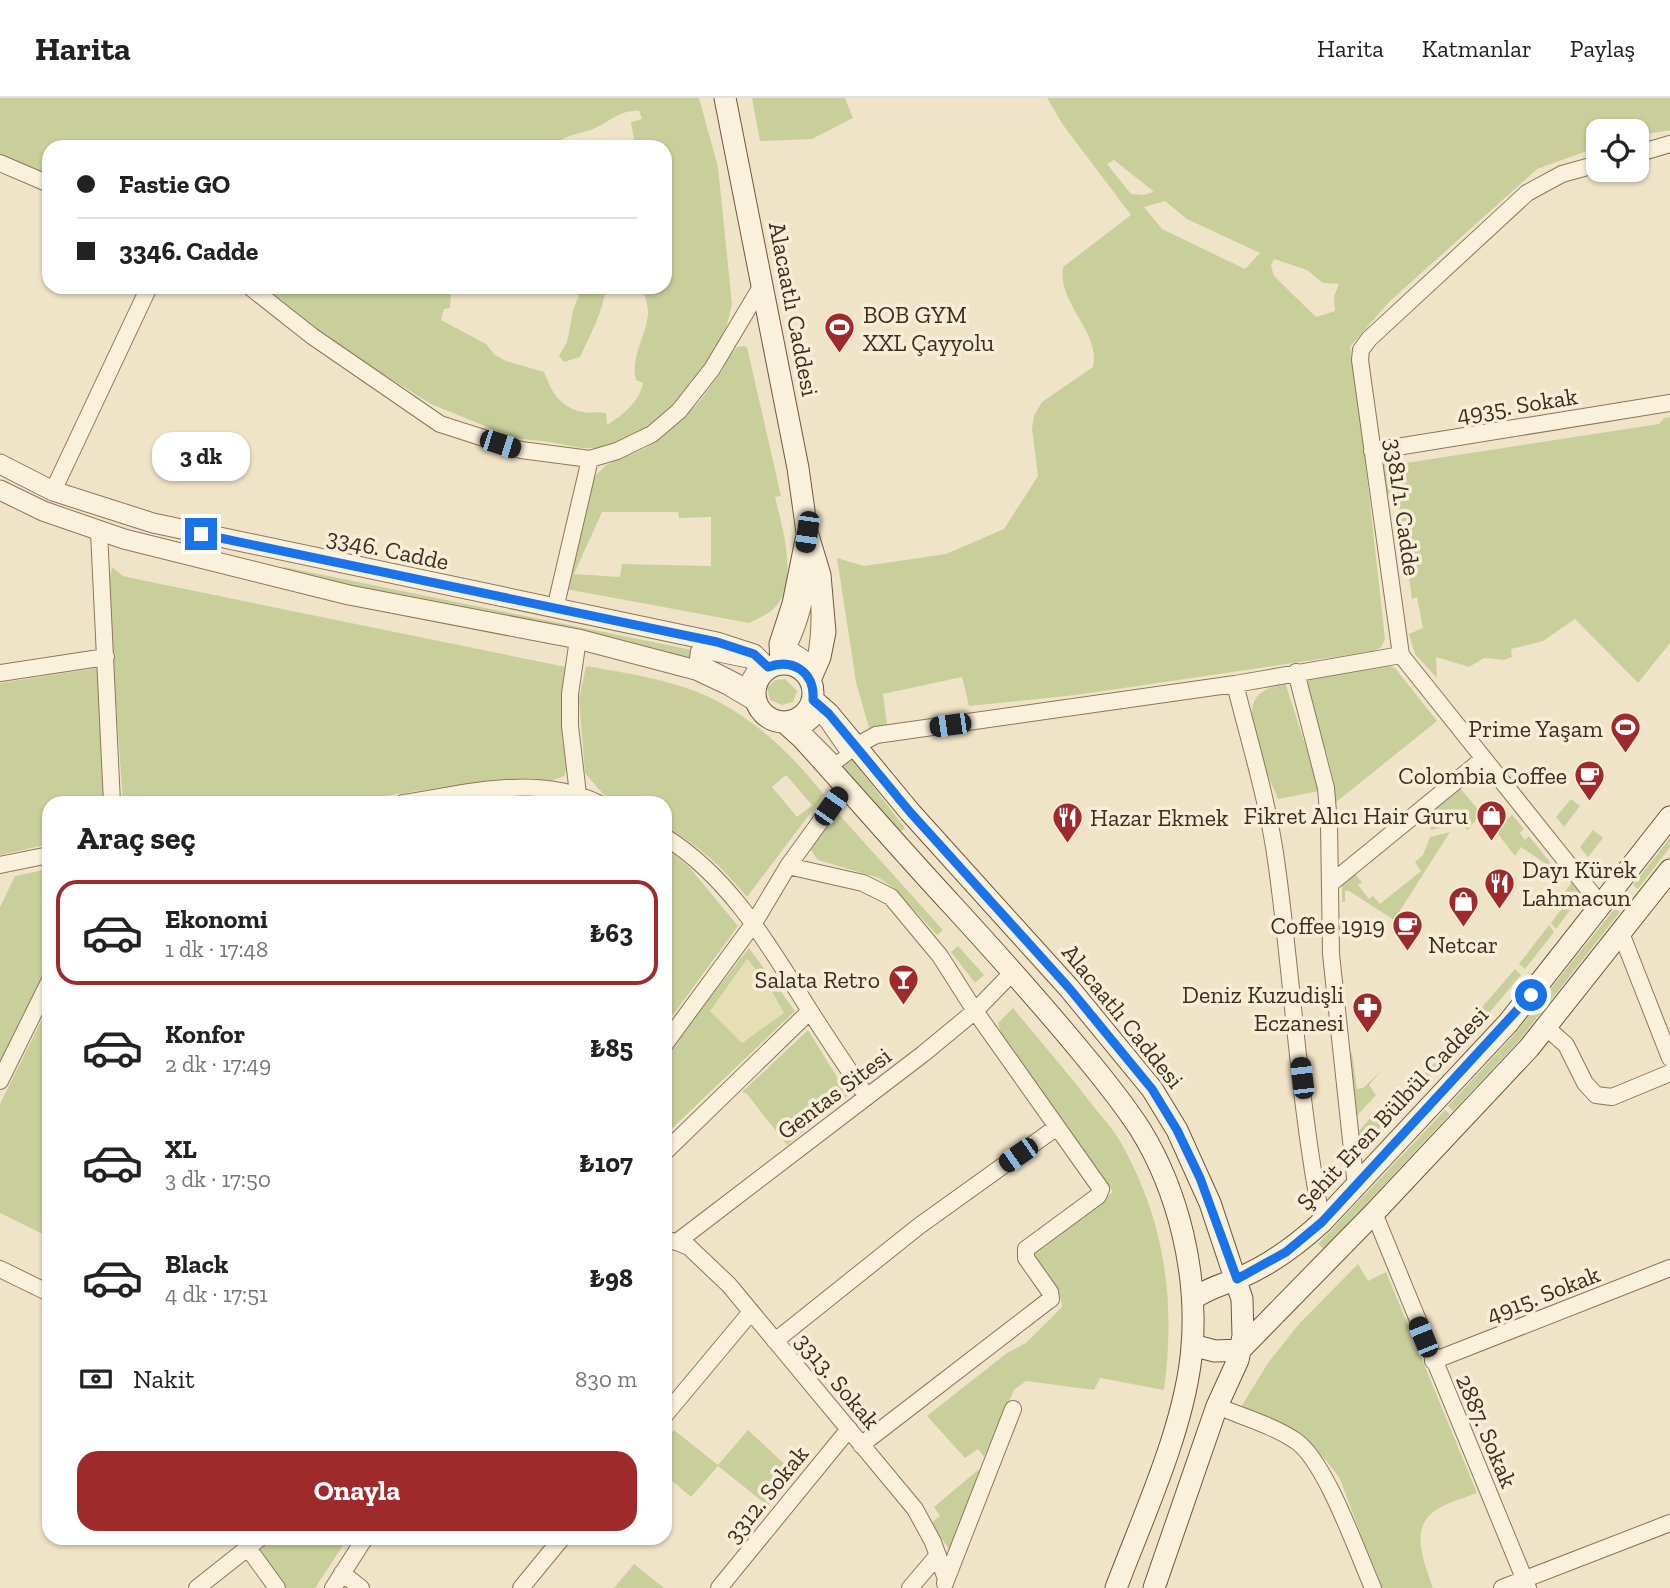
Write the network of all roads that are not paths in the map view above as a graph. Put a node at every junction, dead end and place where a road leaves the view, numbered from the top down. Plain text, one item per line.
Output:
1 (725, 98) edge
2 (1670, 144) edge
3 (1649, 150) edge
4 (0, 163) edge
5 (1586, 168) edge
6 (42, 181) edge
7 (762, 285) junction
8 (146, 294) edge
9 (259, 294) edge
10 (1670, 403) edge
11 (1372, 452) junction
12 (590, 459) junction
13 (0, 464) edge
14 (0, 490) edge
15 (53, 491) junction
16 (99, 532) junction
17 (807, 532) junction
18 (555, 608) junction
19 (578, 639) junction
20 (1401, 655) junction
21 (106, 657) junction
22 (768, 666) junction
23 (1296, 672) junction
24 (0, 673) edge
25 (1235, 684) junction
26 (814, 689) junction
27 (755, 701) junction
28 (784, 722) junction
29 (856, 746) junction
30 (1483, 758) junction
31 (845, 786) junction
32 (578, 794) junction
33 (112, 796) edge
34 (449, 796) edge
35 (582, 796) edge
36 (1670, 817) edge
37 (672, 843) edge
38 (42, 856) edge
39 (0, 865) edge
40 (788, 866) junction
41 (1670, 870) edge
42 (1330, 884) junction
43 (1601, 905) junction
44 (754, 923) junction
45 (1621, 933) junction
46 (1013, 972) junction
47 (42, 1000) edge
48 (810, 1011) junction
49 (975, 1011) junction
50 (1547, 1028) junction
51 (672, 1034) edge
52 (1670, 1058) edge
53 (1670, 1073) edge
54 (0, 1081) edge
55 (867, 1097) junction
56 (1057, 1127) junction
57 (672, 1145) edge
58 (1356, 1187) junction
59 (1374, 1213) junction
60 (1322, 1222) junction
61 (672, 1240) edge
62 (672, 1241) edge
63 (1670, 1268) edge
64 (0, 1269) edge
65 (1237, 1279) junction
66 (42, 1290) edge
67 (1193, 1299) junction
68 (751, 1312) junction
69 (775, 1341) junction
70 (1192, 1345) junction
71 (1240, 1350) junction
72 (1433, 1362) junction
73 (1217, 1406) junction
74 (672, 1407) edge
75 (1013, 1409) dead end
76 (849, 1429) junction
77 (861, 1445) junction
78 (1670, 1523) edge
79 (251, 1545) edge
80 (255, 1545) edge
81 (360, 1545) edge
82 (556, 1545) edge
83 (937, 1555) junction
84 (342, 1573) junction
85 (944, 1584) edge
86 (1526, 1584) edge
87 (197, 1588) edge
88 (277, 1588) edge
89 (333, 1588) edge
90 (361, 1588) edge
91 (521, 1588) edge
92 (719, 1588) edge
93 (910, 1588) edge
94 (1116, 1588) edge
95 (1154, 1588) edge
96 (1373, 1588) edge
97 (1502, 1588) edge

1 - 7 main road, Alacaatlı Caddesi
2 - 3 street
4 - 6 street
5 - 11 street, 3381/1. Cadde
7 - 12 street
7 - 17 main road, Alacaatlı Caddesi
8 - 15 street
9 - 12 street
10 - 11 street, 4935. Sokak
11 - 20 street, 3381/1. Cadde
12 - 18 street
13 - 15 street, 3346. Cadde
14 - 16 street
15 - 18 street, 3346. Cadde
16 - 19 street
16 - 21 street
17 - 22 main road, Alacaatlı Caddesi
17 - 26 main road, Alacaatlı Caddesi
18 - 22 street, 3346. Cadde
19 - 27 street
19 - 32 street
20 - 23 street
20 - 30 street
21 - 24 street
21 - 33 street
22 - 26 main road
22 - 27 main road
23 - 25 street
23 - 42 street
25 - 29 street
25 - 60 street
26 - 26 street
26 - 28 main road
26 - 29 main road, Alacaatlı Caddesi
27 - 28 main road
28 - 31 main road
29 - 65 main road, Alacaatlı Caddesi
30 - 42 street
30 - 43 street
31 - 40 street
31 - 46 main road
32 - 34 street
32 - 35 street
36 - 43 main road, Şehit Eren Bülbül Caddesi
37 - 44 street
38 - 39 street
40 - 44 street
40 - 49 street
41 - 45 main road
42 - 58 street
43 - 58 main road, Şehit Eren Bülbül Caddesi
44 - 48 street
44 - 51 street
45 - 50 main road
45 - 52 street
46 - 49 street, Gentas Sitesi
46 - 67 main road
47 - 54 street
48 - 55 street
48 - 57 street
49 - 55 street, Gentas Sitesi
49 - 56 street
50 - 53 street
50 - 59 main road
55 - 61 street, Gentas Sitesi
56 - 69 street
56 - 77 street
58 - 60 main road, Şehit Eren Bülbül Caddesi
59 - 71 main road
59 - 72 street, 2887. Sokak
60 - 65 main road, Şehit Eren Bülbül Caddesi
62 - 68 street, 3313. Sokak
63 - 72 street, 4915. Sokak
64 - 66 street
65 - 67 main road, Şehit Eren Bülbül Caddesi
65 - 71 main road, Alacaatlı Caddesi
67 - 70 main road
68 - 69 street, 3313. Sokak
68 - 74 street
69 - 76 street, 3313. Sokak
70 - 71 main road
70 - 94 main road
71 - 73 main road, Alacaatlı Caddesi
72 - 86 street, 2887. Sokak
73 - 95 main road, Alacaatlı Caddesi
73 - 96 street
75 - 85 street
76 - 77 street, 3313. Sokak
76 - 92 street, 3312. Sokak
77 - 83 street, 3313. Sokak
78 - 86 street
79 - 87 street
80 - 88 street
81 - 84 street
82 - 91 street
83 - 85 street, 3313. Sokak
83 - 93 street
84 - 89 street
84 - 90 street
86 - 97 street

